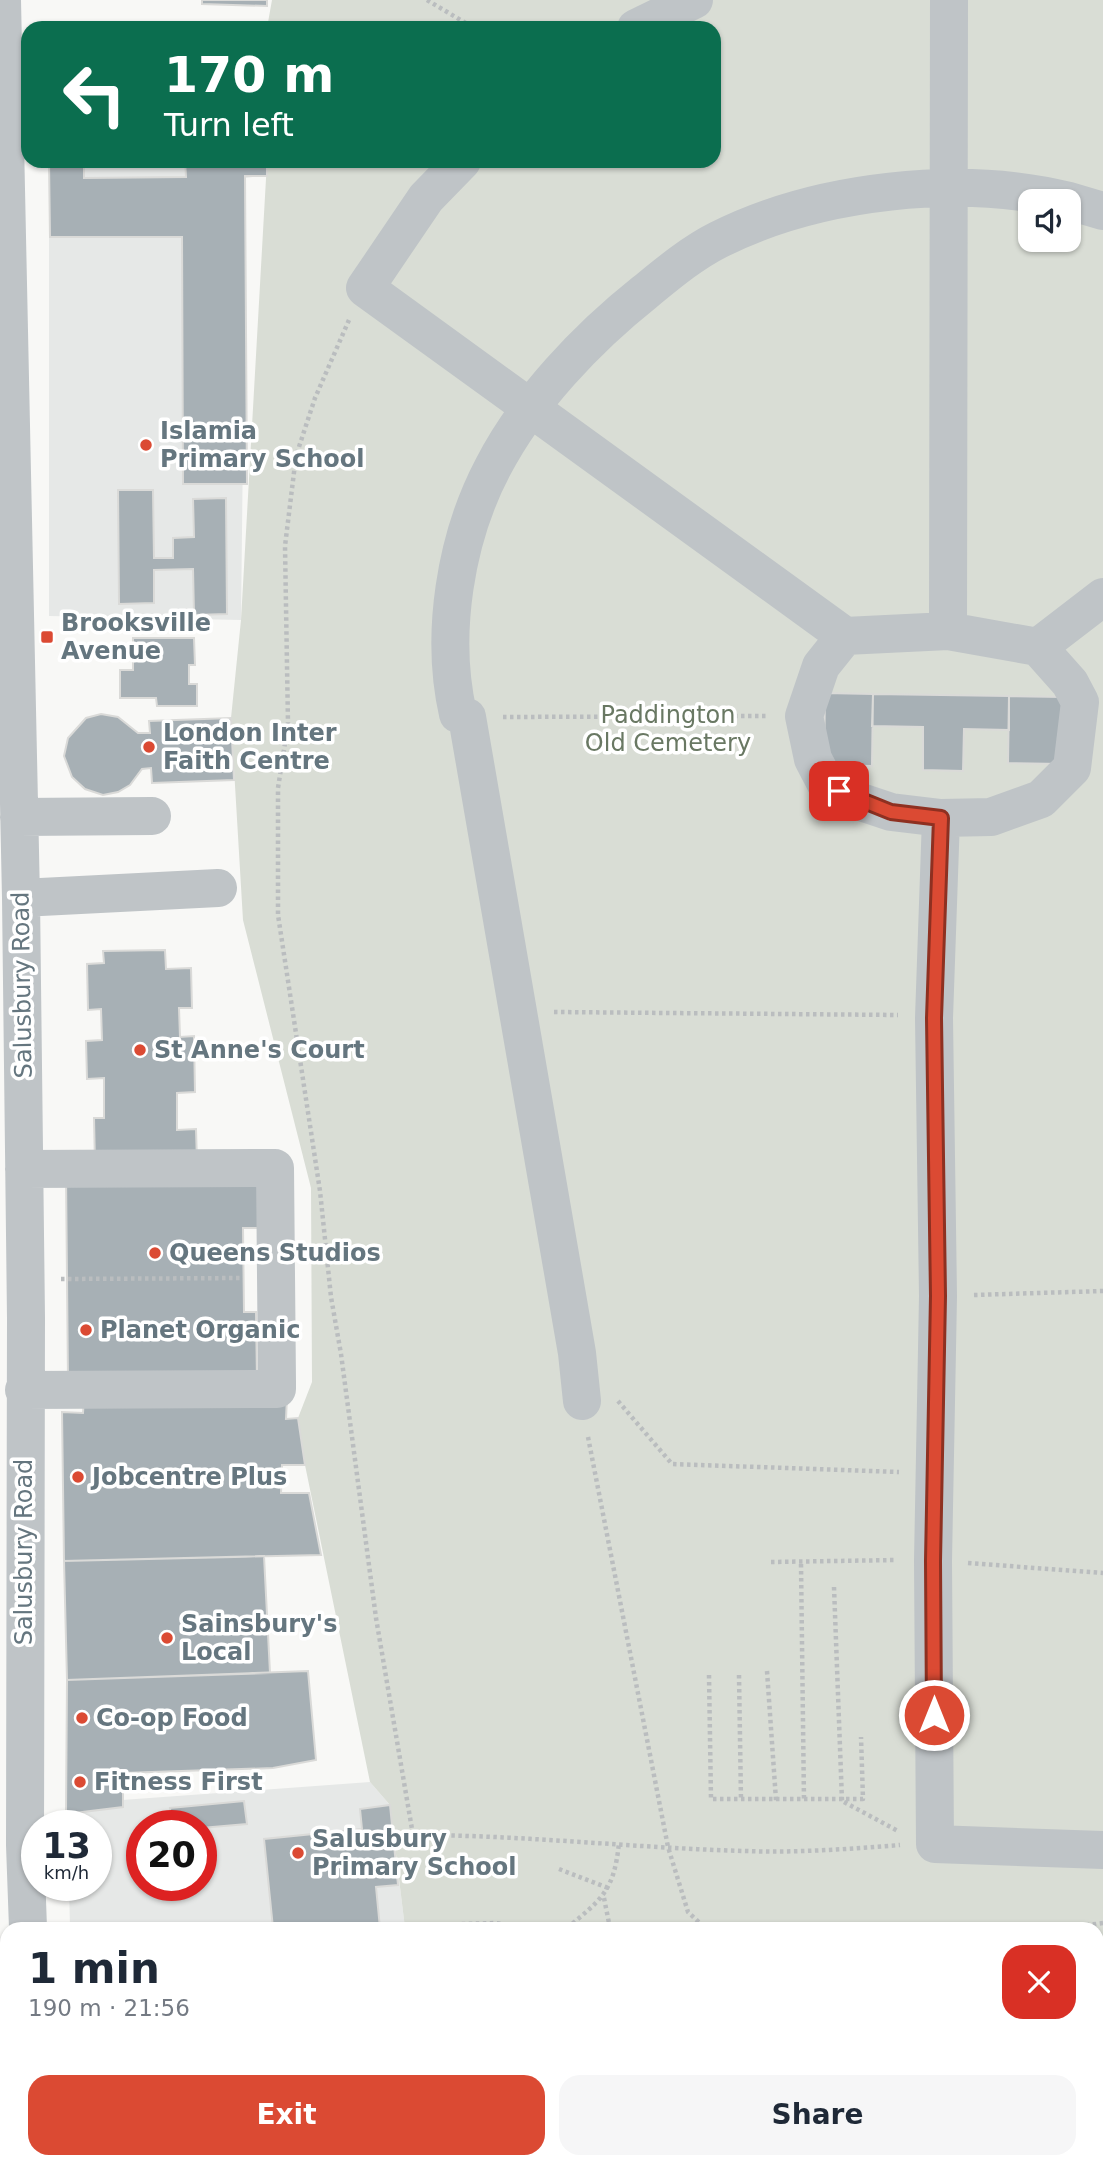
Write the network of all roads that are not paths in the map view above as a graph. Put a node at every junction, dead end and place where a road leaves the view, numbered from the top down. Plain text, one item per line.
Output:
1 (2, 0) edge
2 (694, 0) edge
3 (948, 0) edge
4 (650, 21) edge
5 (455, 168) edge
6 (947, 188) junction
7 (1018, 193) edge
8 (1081, 205) edge
9 (1103, 211) edge
10 (531, 410) junction
11 (1103, 597) edge
12 (947, 631) junction
13 (845, 636) junction
14 (1038, 647) junction
15 (152, 816) dead end
16 (19, 817) junction
17 (941, 818) junction
18 (218, 888) dead end
19 (14, 908) edge
20 (24, 1169) junction
21 (13, 1318) edge
22 (24, 1390) junction
23 (582, 1401) road end
24 (12, 1712) edge
25 (1103, 1850) edge
26 (28, 1922) edge

1 - 16 street, Salusbury Road
2 - 4 street
3 - 6 street
5 - 10 street
6 - 7 street
6 - 10 street
6 - 12 street
8 - 9 street
10 - 13 street
10 - 23 street
11 - 14 street
12 - 13 street
12 - 14 street
13 - 17 street
14 - 17 street
15 - 16 street
16 - 19 street, Salusbury Road
17 - 25 street
18 - 19 street
19 - 20 street, Salusbury Road
20 - 21 street, Salusbury Road
20 - 22 street
21 - 22 street, Salusbury Road
22 - 24 street, Salusbury Road
24 - 26 street, Salusbury Road

